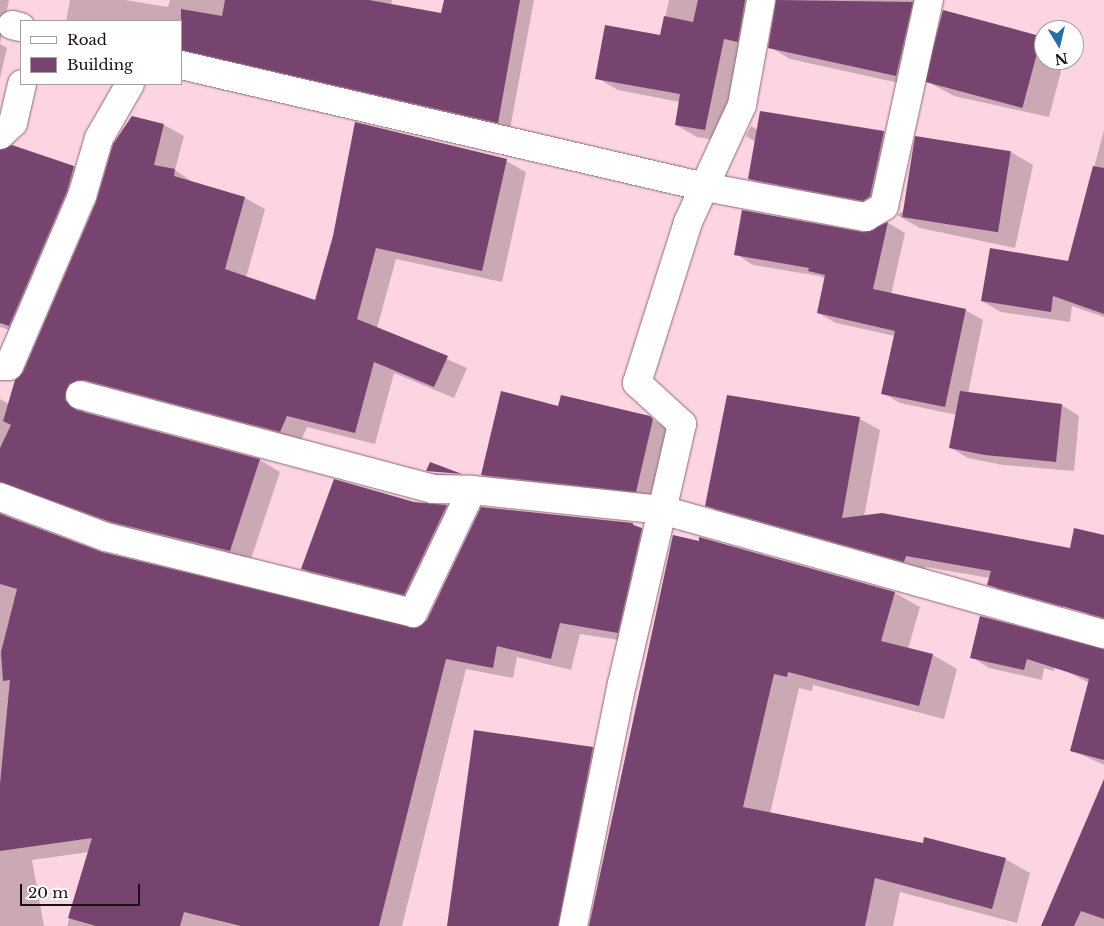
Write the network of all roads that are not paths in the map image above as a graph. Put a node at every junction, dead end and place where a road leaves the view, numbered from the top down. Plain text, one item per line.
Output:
1 (761, 0) edge
2 (929, 0) edge
3 (182, 65) edge
4 (22, 85) edge
5 (129, 85) edge
6 (0, 135) edge
7 (704, 186) junction
8 (0, 366) edge
9 (80, 395) dead end
10 (472, 490) junction
11 (0, 497) edge
12 (662, 510) junction
13 (1104, 634) edge
14 (573, 926) edge

1 - 7 street
2 - 7 street
3 - 7 street
4 - 6 street
5 - 8 street
7 - 12 street
9 - 10 street
10 - 11 street
10 - 12 street
12 - 13 street
12 - 14 street

